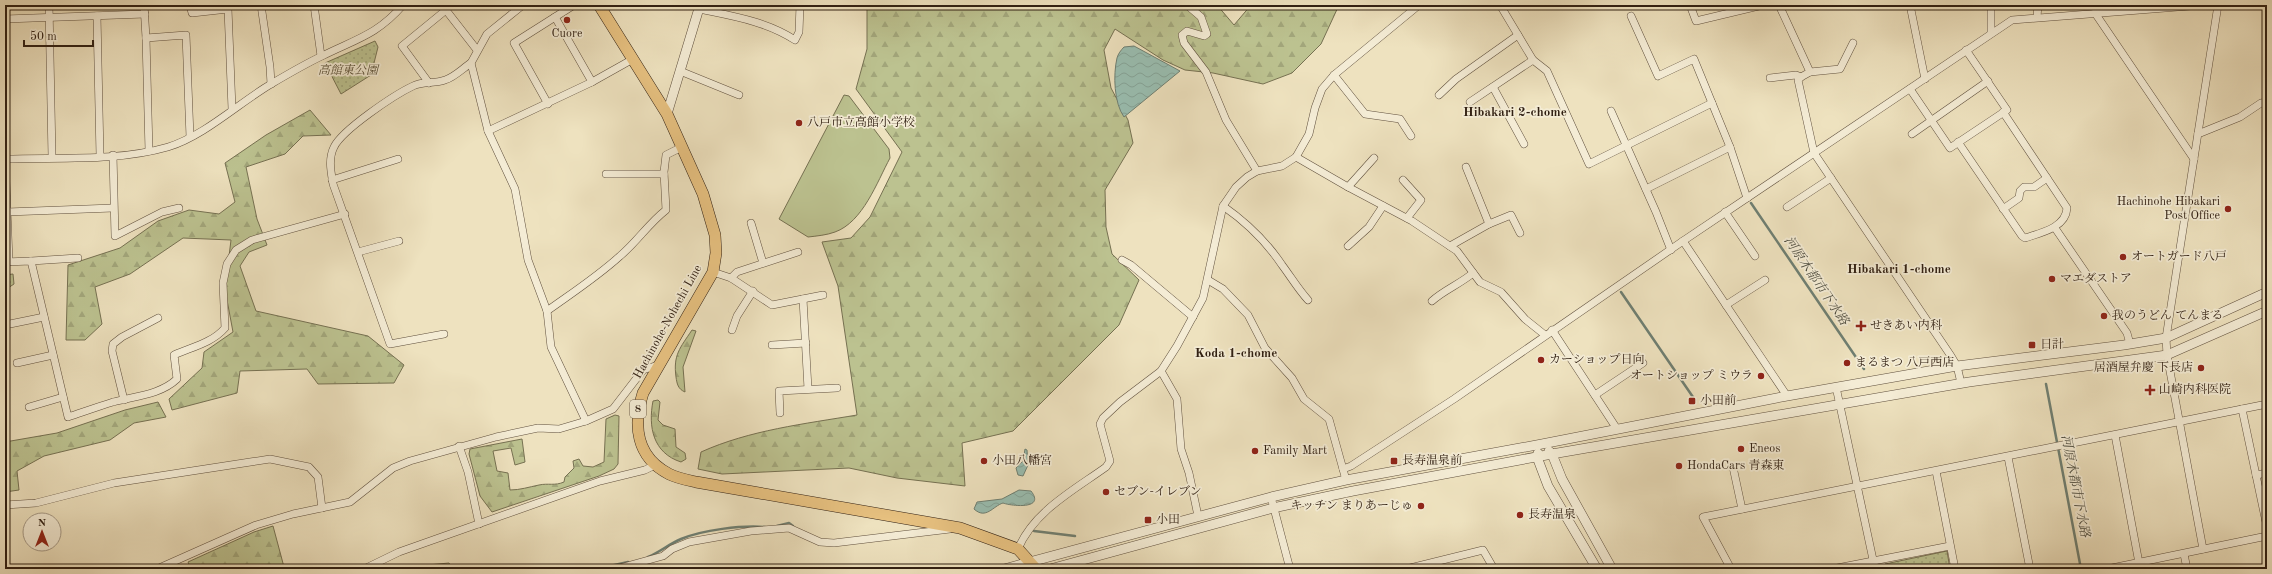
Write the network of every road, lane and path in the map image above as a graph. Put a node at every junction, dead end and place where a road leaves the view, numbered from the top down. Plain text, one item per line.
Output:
1 (48, 5) edge
2 (144, 5) edge
3 (190, 5) edge
4 (261, 5) edge
5 (314, 5) edge
6 (403, 5) edge
7 (523, 5) edge
8 (574, 5) edge
9 (600, 5) edge
10 (800, 5) edge
11 (1187, 5) edge
12 (1419, 5) edge
13 (1500, 5) edge
14 (1690, 5) edge
15 (1763, 5) edge
16 (1779, 5) edge
17 (1910, 5) edge
18 (1991, 5) edge
19 (2038, 5) edge
20 (2203, 5) edge
21 (2218, 5) edge
22 (700, 7) edge
23 (444, 8) edge
24 (2094, 12) junction
25 (145, 14) junction
26 (97, 16) junction
27 (1631, 16) dead end
28 (555, 17) junction
29 (2037, 17) junction
30 (49, 18) junction
31 (5, 19) edge
32 (1991, 32) junction
33 (1518, 35) junction
34 (146, 38) junction
35 (1853, 43) dead end
36 (477, 50) junction
37 (1966, 50) junction
38 (322, 56) junction
39 (633, 59) junction
40 (1534, 60) junction
41 (471, 63) junction
42 (680, 71) junction
43 (1810, 72) junction
44 (1334, 76) junction
45 (1801, 76) junction
46 (1770, 78) dead end
47 (1925, 79) junction
48 (1988, 81) junction
49 (592, 82) junction
50 (429, 83) junction
51 (271, 84) junction
52 (1492, 87) junction
53 (1910, 89) junction
54 (739, 95) dead end
55 (1439, 95) dead end
56 (1470, 102) dead end
57 (2267, 102) edge
58 (1712, 103) junction
59 (548, 104) junction
60 (232, 109) junction
61 (1612, 110) dead end
62 (2003, 112) junction
63 (667, 114) junction
64 (1931, 121) junction
65 (488, 131) junction
66 (1912, 134) dead end
67 (2198, 134) junction
68 (1411, 136) dead end
69 (190, 137) junction
70 (1958, 142) junction
71 (1524, 144) dead end
72 (1626, 145) junction
73 (682, 147) junction
74 (1730, 147) junction
75 (149, 151) junction
76 (1814, 153) junction
77 (5, 154) edge
78 (100, 156) junction
79 (113, 156) junction
80 (1296, 157) junction
81 (5, 158) edge
82 (52, 158) junction
83 (1374, 158) dead end
84 (398, 159) dead end
85 (2194, 159) junction
86 (1466, 167) dead end
87 (1257, 171) junction
88 (606, 174) dead end
89 (664, 174) junction
90 (1831, 178) junction
91 (2047, 178) junction
92 (332, 180) junction
93 (1403, 180) dead end
94 (1348, 188) junction
95 (1646, 189) junction
96 (1747, 198) junction
97 (1223, 206) junction
98 (1383, 206) junction
99 (1787, 207) dead end
100 (113, 208) junction
101 (178, 208) dead end
102 (2004, 209) junction
103 (7, 212) junction
104 (1725, 212) junction
105 (345, 214) junction
106 (1407, 218) junction
107 (751, 223) dead end
108 (1489, 224) junction
109 (2055, 228) junction
110 (1520, 233) dead end
111 (399, 240) dead end
112 (1683, 241) junction
113 (1348, 246) dead end
114 (1450, 246) junction
115 (1671, 250) junction
116 (358, 252) junction
117 (798, 252) dead end
118 (1755, 256) dead end
119 (78, 258) dead end
120 (1122, 260) dead end
121 (31, 261) junction
122 (7, 262) edge
123 (763, 263) junction
124 (713, 272) junction
125 (1473, 273) junction
126 (731, 278) junction
127 (1208, 280) junction
128 (1765, 280) dead end
129 (753, 291) junction
130 (2267, 292) edge
131 (823, 295) dead end
132 (803, 299) junction
133 (1308, 300) dead end
134 (1432, 301) dead end
135 (1726, 305) junction
136 (547, 311) junction
137 (2267, 311) edge
138 (44, 317) junction
139 (1193, 317) junction
140 (158, 318) dead end
141 (5, 325) edge
142 (732, 330) dead end
143 (1552, 330) junction
144 (444, 334) dead end
145 (1545, 336) junction
146 (2166, 338) junction
147 (806, 343) junction
148 (2130, 344) junction
149 (772, 345) dead end
150 (53, 355) junction
151 (2167, 355) junction
152 (17, 363) dead end
153 (1643, 363) dead end
154 (658, 365) junction
155 (1957, 366) junction
156 (1160, 371) junction
157 (1961, 383) junction
158 (1836, 387) junction
159 (837, 388) dead end
160 (808, 389) junction
161 (1595, 395) junction
162 (1787, 396) junction
163 (63, 397) junction
164 (124, 400) junction
165 (1839, 404) junction
166 (2267, 404) edge
167 (29, 407) dead end
168 (2242, 409) junction
169 (780, 413) dead end
170 (586, 421) junction
171 (2180, 422) junction
172 (1617, 429) junction
173 (2115, 435) junction
174 (1542, 444) junction
175 (459, 446) junction
176 (1552, 454) junction
177 (2008, 456) junction
178 (1537, 457) junction
179 (655, 465) junction
180 (1732, 467) dead end
181 (1342, 469) junction
182 (1936, 471) junction
183 (2267, 473) edge
184 (2256, 475) junction
185 (1346, 480) junction
186 (1856, 487) junction
187 (1271, 497) junction
188 (5, 505) edge
189 (322, 508) junction
190 (1273, 508) junction
191 (1742, 509) junction
192 (1198, 516) junction
193 (479, 524) junction
194 (2267, 527) edge
195 (960, 528) junction
196 (2267, 536) edge
197 (1950, 546) junction
198 (1018, 549) junction
199 (2203, 550) junction
200 (2184, 554) junction
201 (1874, 561) junction
202 (2139, 563) junction
203 (1033, 565) edge
204 (157, 569) edge
205 (364, 569) edge
206 (616, 569) edge
207 (1004, 569) edge
208 (1050, 569) edge
209 (1290, 569) edge
210 (1406, 569) edge
211 (1494, 569) edge
212 (1596, 569) edge
213 (1612, 569) edge
214 (1731, 569) edge
215 (1832, 569) edge
216 (1875, 569) edge
217 (1955, 569) edge
218 (2030, 569) edge
219 (2107, 569) edge
220 (2187, 569) edge

1 - 30 street
2 - 25 street
3 - 60 street
4 - 51 street
5 - 38 street
6 - 38 street
7 - 36 street
8 - 28 street
9 - 39 main road, Hachinohe-Nohechi Line / 8
10 - 22 street
11 - 87 street
12 - 44 street
13 - 33 street
14 - 15 street
16 - 43 street
17 - 47 street
18 - 32 street
19 - 29 street
20 - 24 street
21 - 67 street
22 - 42 street
23 - 36 street
23 - 50 street
24 - 29 street
24 - 85 street
25 - 26 street
25 - 34 street
26 - 30 street
26 - 78 street
27 - 58 street
28 - 49 street
28 - 59 street
29 - 32 street
30 - 31 street
30 - 82 street
32 - 37 street
33 - 40 street
33 - 55 street
34 - 69 street
34 - 75 street
35 - 43 street
36 - 41 street
37 - 47 street
37 - 48 street
38 - 51 street
39 - 49 street
39 - 63 main road, Hachinohe-Nohechi Line / 8
40 - 52 street
40 - 72 street
41 - 50 street
41 - 65 street
42 - 54 street
42 - 63 street
43 - 45 street
44 - 68 street
44 - 80 street
45 - 46 street
45 - 76 street
47 - 53 street
48 - 62 street
48 - 64 street
49 - 59 street
50 - 92 street
51 - 60 street
52 - 56 street
52 - 71 street
53 - 64 street
53 - 76 street
57 - 67 street
58 - 72 street
58 - 74 street
59 - 65 street
60 - 69 street
61 - 72 street
62 - 70 street
62 - 91 street
63 - 73 main road, Hachinohe-Nohechi Line / 8
64 - 66 street
64 - 70 street
65 - 136 street
67 - 85 street
69 - 75 street
70 - 102 street
72 - 95 street
73 - 89 street
73 - 124 main road, Hachinohe-Nohechi Line / 8
74 - 95 street
74 - 96 street
75 - 79 street
76 - 90 street
76 - 96 street
77 - 81 street
78 - 79 street
78 - 82 street
79 - 100 street
80 - 87 street
80 - 94 street
81 - 82 street
81 - 103 street
83 - 94 street
84 - 92 street
85 - 146 street
86 - 108 street
87 - 97 street
88 - 89 street
89 - 136 street
90 - 99 street
90 - 155 street
91 - 102 street
91 - 109 street
92 - 105 street
93 - 106 street
94 - 98 street
95 - 115 street
96 - 104 street
97 - 127 street
97 - 133 street
98 - 106 street
98 - 113 street
100 - 101 street
100 - 103 street
102 - 109 street
103 - 122 street
104 - 112 street
104 - 118 street
105 - 116 street
105 - 164 street
106 - 114 street
107 - 123 street
108 - 110 street
108 - 114 street
109 - 148 street
111 - 116 street
112 - 115 street
112 - 135 street
114 - 125 street
115 - 143 street
116 - 144 street
117 - 123 street
119 - 121 street
120 - 139 street
121 - 122 street
121 - 138 street
123 - 126 street
124 - 126 street
124 - 154 main road, Hachinohe-Nohechi Line / 8
125 - 134 street
125 - 145 street
126 - 129 street
127 - 139 street
127 - 181 street
128 - 135 street
129 - 132 street
129 - 142 street
130 - 146 street
131 - 132 street
132 - 147 street
135 - 162 street
136 - 170 street
137 - 151 street
138 - 141 street
138 - 150 street
139 - 156 street
140 - 164 street
143 - 145 street
143 - 161 street
145 - 181 street
146 - 148 street
146 - 151 street
147 - 149 street
147 - 160 street
148 - 155 street
150 - 152 street
150 - 163 street
151 - 157 street
151 - 171 street
153 - 161 street
154 - 170 street
154 - 179 main road, Hachinohe-Nohechi Line / 8
155 - 157 street
155 - 158 street
156 - 192 street
156 - 198 street
157 - 165 street
158 - 162 street
158 - 165 street
159 - 160 street
160 - 169 street
161 - 172 street
162 - 172 street
163 - 164 street
163 - 167 street
165 - 176 street
165 - 186 street
166 - 168 street
168 - 171 street
168 - 184 street
170 - 175 street
171 - 173 street
171 - 199 street
172 - 174 street
173 - 177 street
173 - 202 street
174 - 176 street
174 - 178 street
174 - 185 street
175 - 189 street
175 - 193 street
176 - 178 street
176 - 213 street
177 - 182 street
177 - 218 street
178 - 190 street
178 - 212 street
179 - 193 street
179 - 195 main road, Hachinohe-Nohechi Line / 8
180 - 191 street
181 - 185 street
182 - 186 street
182 - 197 street
183 - 184 street
184 - 194 street
185 - 187 street
186 - 191 street
186 - 201 street
187 - 190 street
187 - 192 street
188 - 189 street
189 - 204 street
190 - 208 street
190 - 209 street
191 - 214 street
192 - 203 street
193 - 205 street
195 - 198 main road, Hachinohe-Nohechi Line / 8
195 - 206 street
196 - 199 street
197 - 201 street
197 - 217 street
198 - 203 main road, Hachinohe-Nohechi Line / 8
199 - 200 street
200 - 202 street
200 - 220 street
201 - 215 street
201 - 216 street
202 - 219 street
203 - 207 street
210 - 211 street

